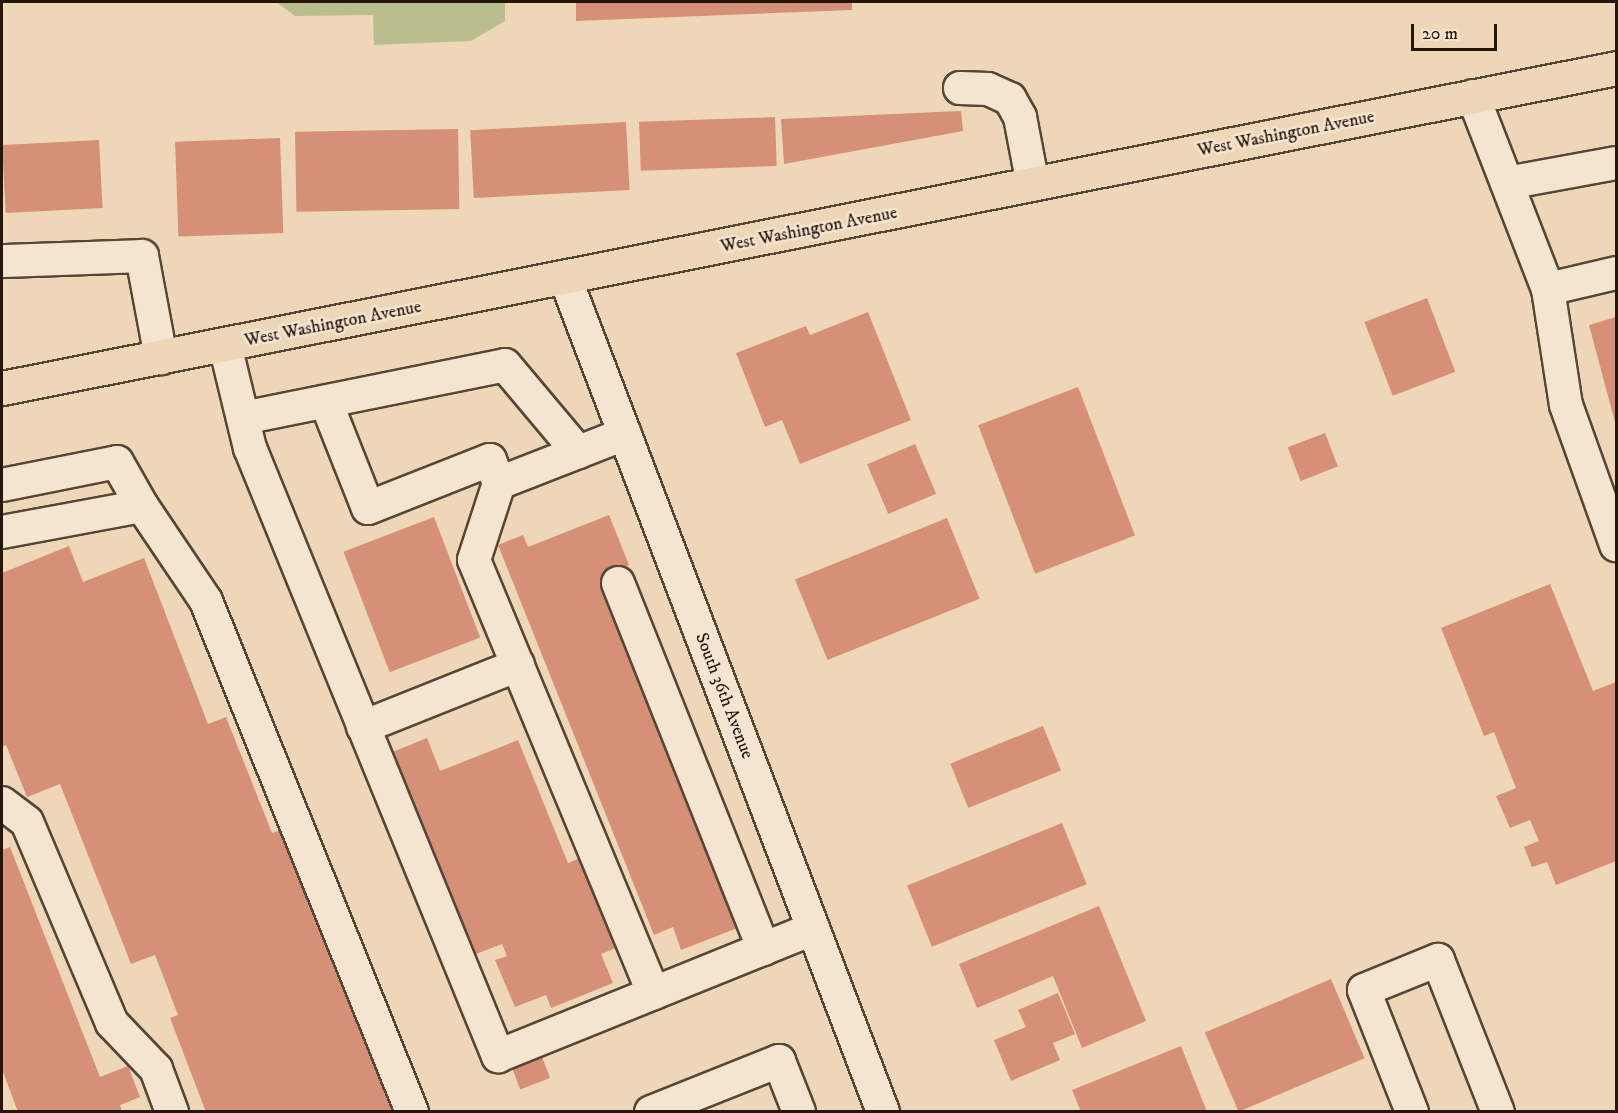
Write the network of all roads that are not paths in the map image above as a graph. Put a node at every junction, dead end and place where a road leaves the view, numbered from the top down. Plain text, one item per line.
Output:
1 (1617, 68) edge
2 (960, 88) dead end
3 (1473, 96) junction
4 (1617, 163) edge
5 (1506, 183) junction
6 (1033, 185) junction
7 (2, 261) edge
8 (1617, 273) edge
9 (566, 280) junction
10 (1548, 289) junction
11 (225, 345) junction
12 (161, 358) junction
13 (2, 388) edge
14 (326, 402) junction
15 (243, 418) junction
16 (625, 434) junction
17 (578, 452) junction
18 (499, 483) junction
19 (2, 485) edge
20 (142, 506) junction
21 (2, 532) edge
22 (1617, 545) edge
23 (618, 583) dead end
24 (518, 665) junction
25 (363, 727) junction
26 (2, 803) edge
27 (813, 929) junction
28 (764, 949) junction
29 (653, 993) junction
30 (172, 1112) edge
31 (412, 1112) edge
32 (651, 1112) edge
33 (799, 1112) edge
34 (883, 1112) edge
35 (1412, 1112) edge
36 (1498, 1112) edge

1 - 3 main road, West Washington Avenue
2 - 6 street
3 - 5 street
3 - 6 main road, West Washington Avenue
4 - 5 street
5 - 10 street
6 - 9 main road, West Washington Avenue
7 - 12 street
8 - 10 street
9 - 11 main road, West Washington Avenue
9 - 16 street, South 36th Avenue
10 - 22 street
11 - 12 main road, West Washington Avenue
11 - 15 street
12 - 13 main road, West Washington Avenue
14 - 15 street
14 - 17 street
14 - 18 street
15 - 25 street
16 - 17 street
16 - 27 street, South 36th Avenue
17 - 18 street
18 - 24 street
19 - 20 street
20 - 21 street
20 - 31 street
23 - 28 street
24 - 25 street
24 - 29 street
25 - 29 street
26 - 30 street
27 - 28 street
27 - 34 street, South 36th Avenue
28 - 29 street
32 - 33 street
35 - 36 street

